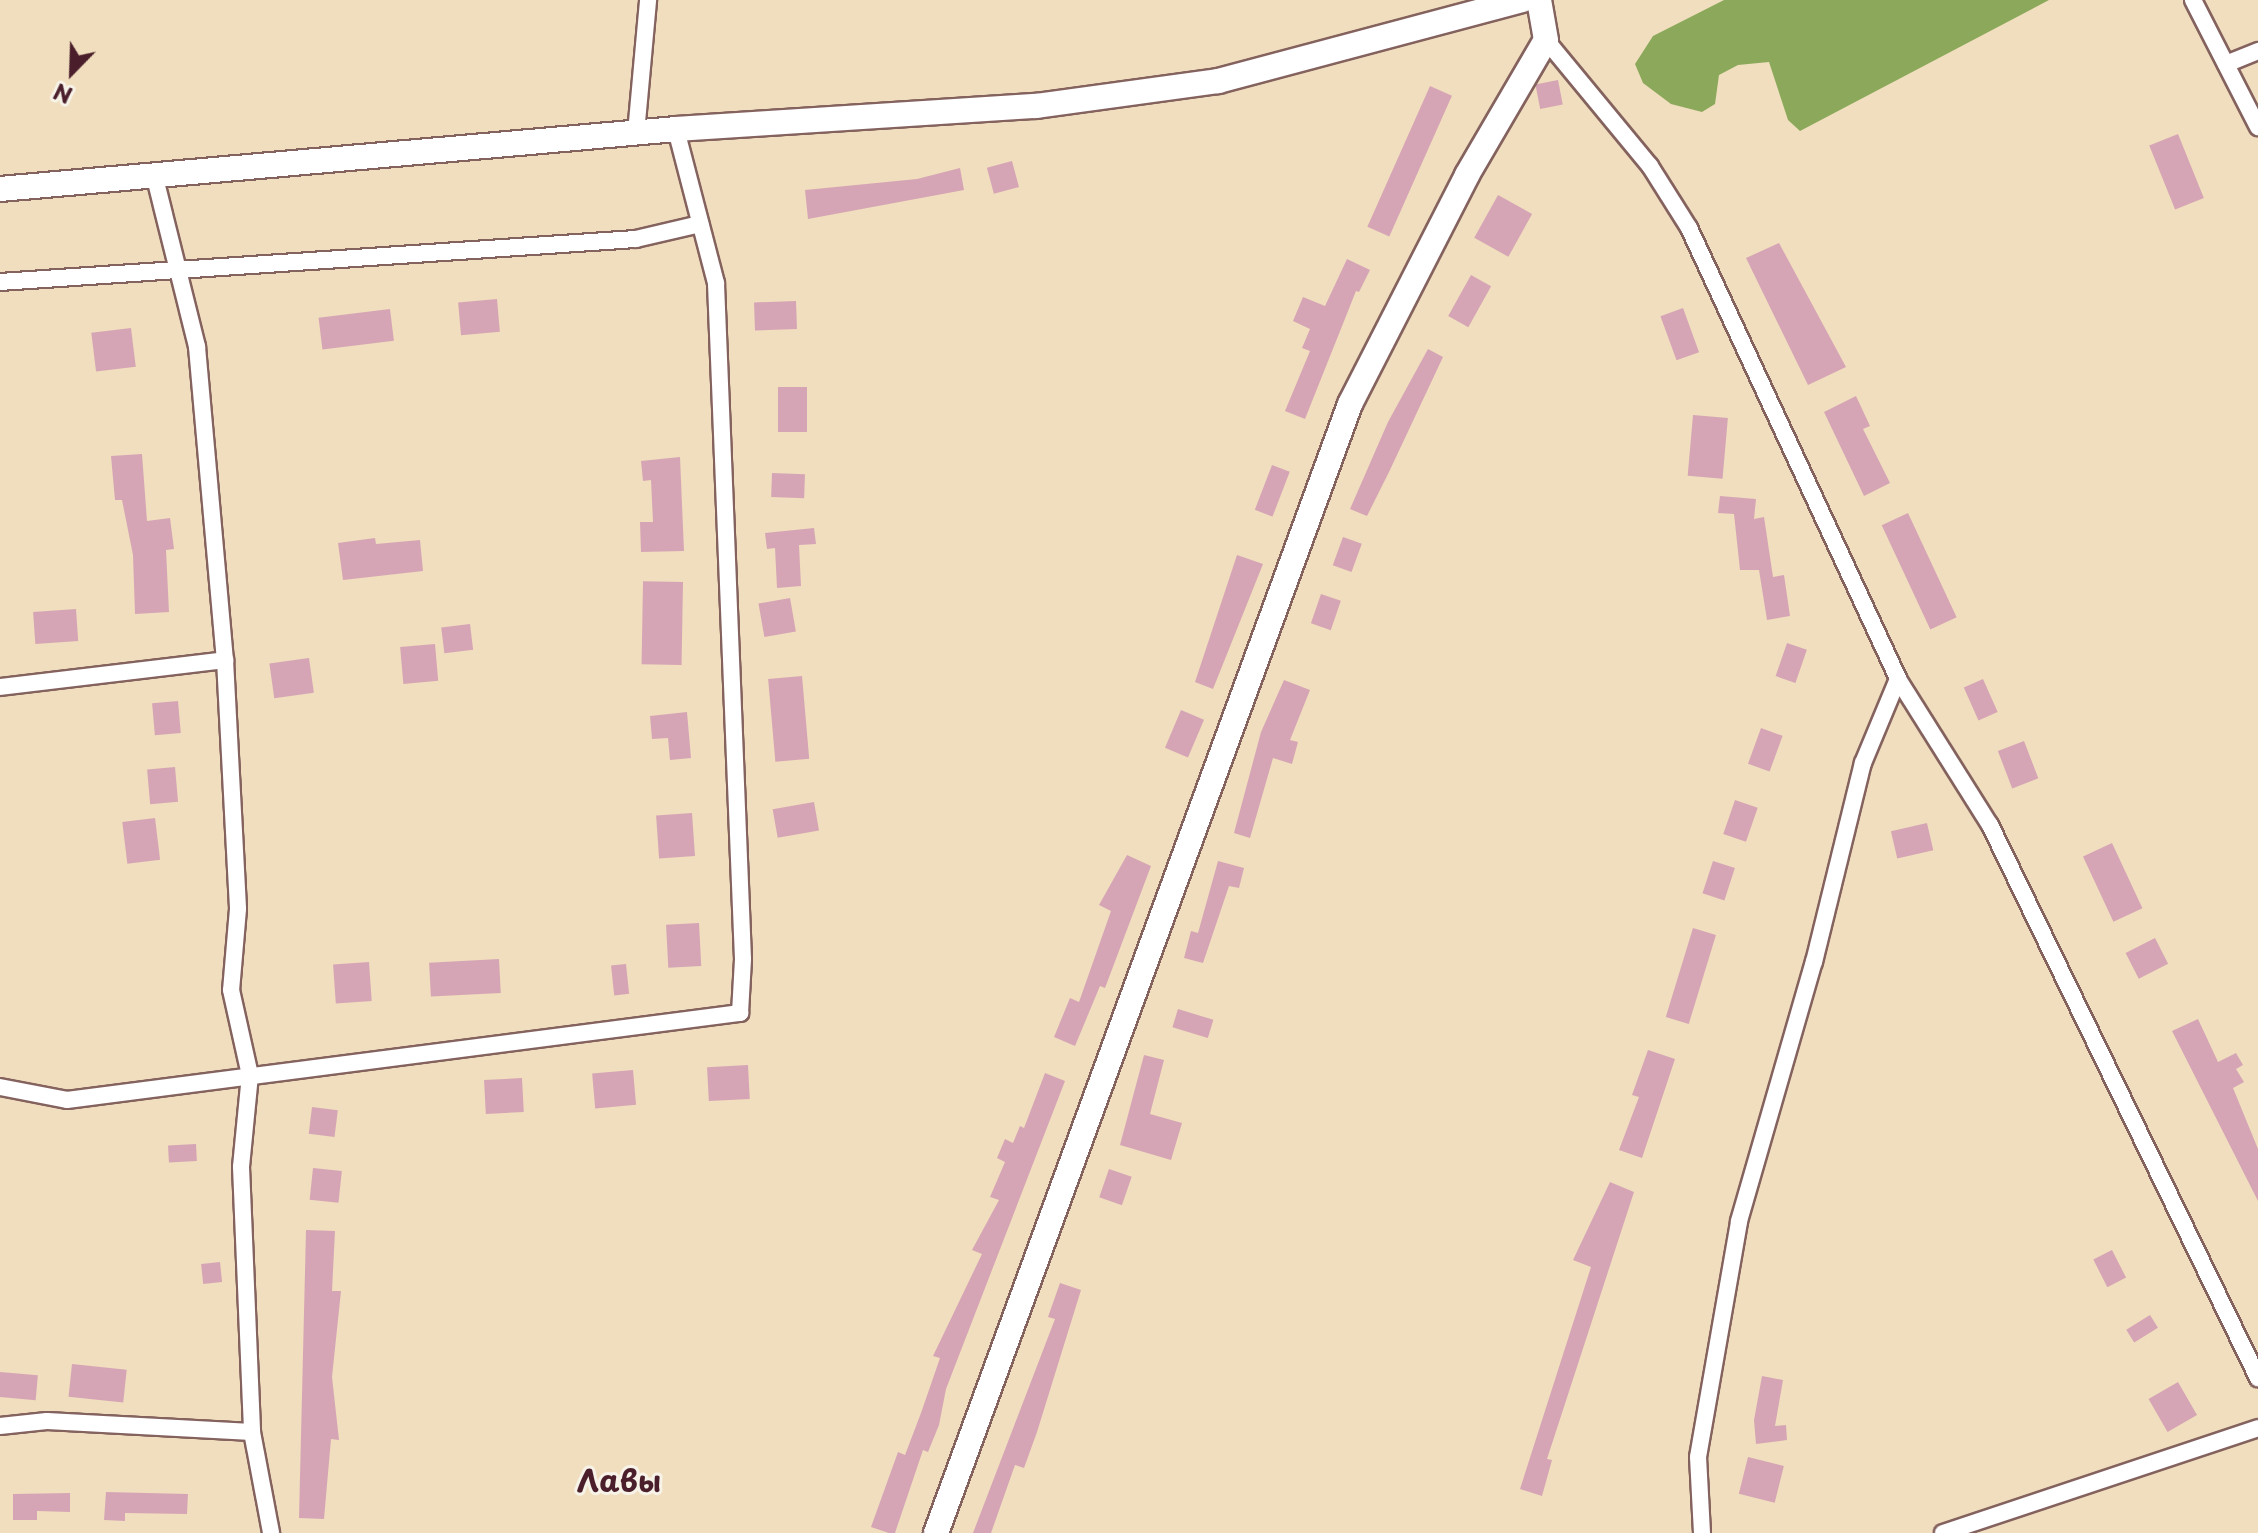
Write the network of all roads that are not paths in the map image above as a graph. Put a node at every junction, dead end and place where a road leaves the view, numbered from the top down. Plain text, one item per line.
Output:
1 (648, 0) edge
2 (1522, 0) edge
3 (1539, 0) edge
4 (2193, 0) edge
5 (1546, 40) junction
6 (2258, 51) edge
7 (2226, 64) junction
8 (2258, 127) edge
9 (676, 129) junction
10 (636, 133) junction
11 (155, 178) junction
12 (0, 189) edge
13 (700, 224) junction
14 (178, 272) junction
15 (0, 282) edge
16 (225, 660) junction
17 (1898, 679) junction
18 (0, 687) edge
19 (250, 1075) junction
20 (0, 1087) edge
21 (2258, 1378) edge
22 (0, 1426) edge
23 (2258, 1428) edge
24 (252, 1432) junction
25 (271, 1533) edge
26 (936, 1533) edge
27 (1702, 1533) edge
28 (1943, 1533) edge

1 - 10 street
2 - 9 street
3 - 5 street
4 - 7 street
5 - 17 street
5 - 26 street
6 - 7 street
7 - 8 street
9 - 10 street
9 - 13 street
10 - 11 street
11 - 12 street
11 - 14 street
13 - 14 street
13 - 19 street
14 - 15 street
14 - 16 street
16 - 18 street
16 - 19 street
17 - 21 street
17 - 27 street
19 - 20 street
19 - 24 street
22 - 24 street
23 - 28 street
24 - 25 street

